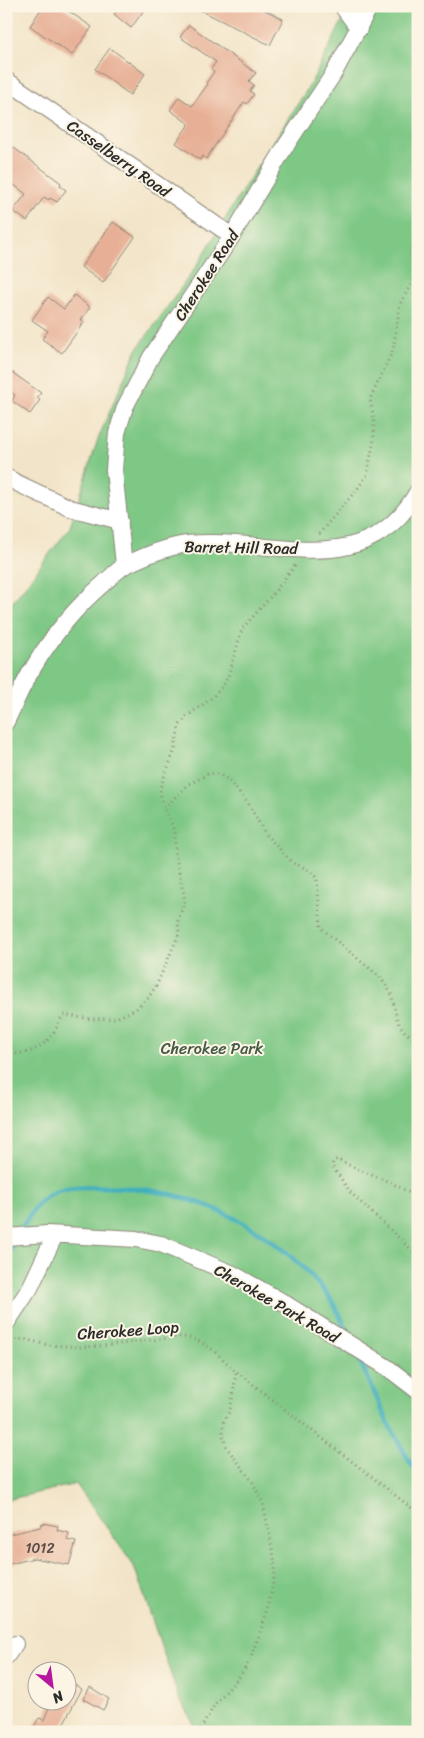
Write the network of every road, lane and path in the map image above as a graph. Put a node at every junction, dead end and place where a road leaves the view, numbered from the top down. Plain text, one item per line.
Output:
1 (342, 6) edge
2 (370, 6) edge
3 (359, 29) junction
4 (6, 80) edge
5 (232, 236) junction
6 (418, 265) edge
7 (6, 477) edge
8 (418, 492) edge
9 (120, 521) junction
10 (307, 549) junction
11 (124, 565) junction
12 (6, 722) edge
13 (164, 808) junction
14 (418, 1041) edge
15 (6, 1053) edge
16 (418, 1196) edge
17 (51, 1234) junction
18 (6, 1238) edge
19 (418, 1256) edge
20 (6, 1324) edge
21 (6, 1343) edge
22 (236, 1372) junction
23 (418, 1391) edge
24 (418, 1513) edge
25 (199, 1732) edge

1 - 3 street
2 - 3 street, Cherokee Road
3 - 5 street, Cherokee Road
4 - 5 street, Casselberry Road
5 - 9 street, Cherokee Road
6 - 10 path
7 - 9 street
8 - 10 street, Barret Hill Road
9 - 11 street, Cherokee Road
10 - 11 street, Barret Hill Road
10 - 13 path
11 - 12 street, Barret Hill Road
13 - 14 path
13 - 15 path
16 - 19 path
17 - 18 street, Cherokee Park Road
17 - 20 street
17 - 23 street, Cherokee Park Road
21 - 22 path, Cherokee Loop
22 - 24 path, Cherokee Loop
22 - 25 path

